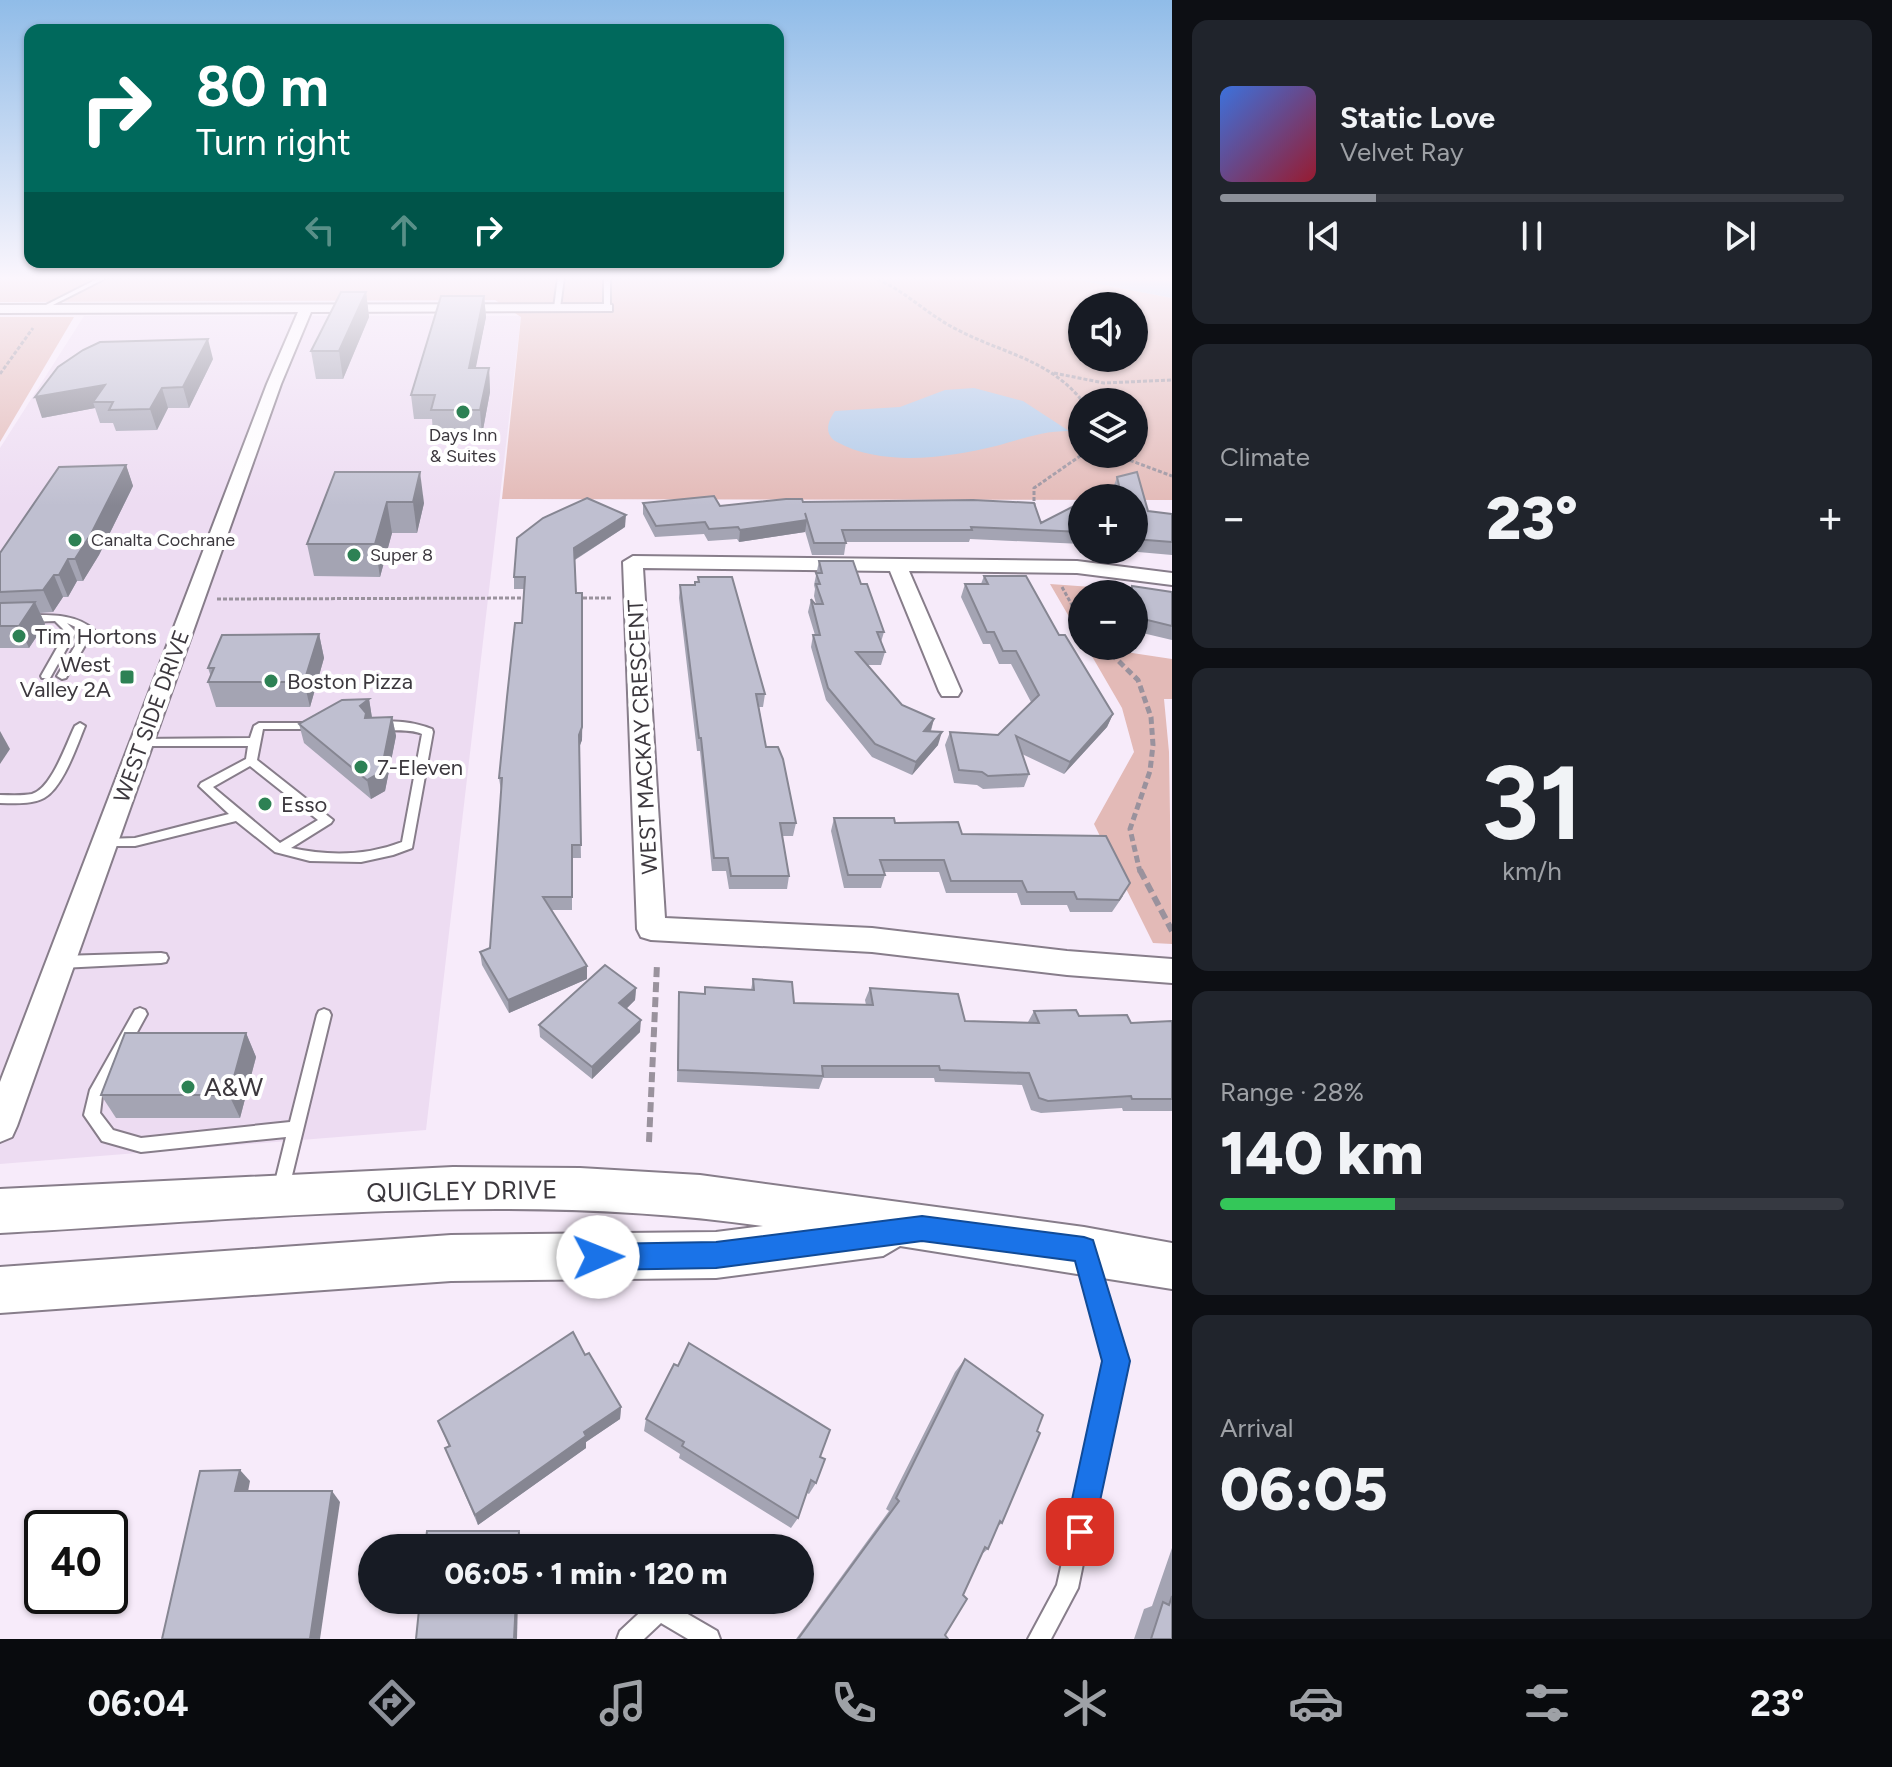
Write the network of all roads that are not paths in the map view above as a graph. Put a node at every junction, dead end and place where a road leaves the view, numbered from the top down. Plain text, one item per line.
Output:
1 (285, 353) edge
2 (897, 565) junction
3 (1172, 579) edge
4 (0, 620) edge
5 (58, 620) junction
6 (46, 676) dead end
7 (62, 676) dead end
8 (950, 691) dead end
9 (80, 726) dead end
10 (317, 726) edge
11 (371, 726) edge
12 (141, 742) junction
13 (254, 742) junction
14 (251, 761) junction
15 (278, 782) junction
16 (265, 789) dead end
17 (0, 799) edge
18 (300, 799) junction
19 (244, 801) dead end
20 (286, 807) dead end
21 (234, 813) junction
22 (265, 819) dead end
23 (252, 827) junction
24 (105, 843) junction
25 (279, 849) junction
26 (161, 958) dead end
27 (61, 962) junction
28 (1172, 971) edge
29 (140, 1014) dead end
30 (324, 1015) dead end
31 (0, 1126) edge
32 (295, 1129) junction
33 (280, 1197) junction
34 (0, 1211) edge
35 (922, 1229) junction
36 (1084, 1250) junction
37 (1172, 1266) edge
38 (0, 1290) edge
39 (628, 1639) edge
40 (709, 1639) edge
41 (1039, 1639) edge

1 - 12 street, WEST SIDE DRIVE
2 - 3 street, WEST MACKAY CRESCENT
2 - 8 street
2 - 28 street, WEST MACKAY CRESCENT
4 - 5 lane
5 - 6 lane
5 - 7 lane
9 - 17 lane
10 - 13 lane
11 - 25 lane
12 - 13 lane
12 - 24 street, WEST SIDE DRIVE
13 - 14 lane
14 - 15 lane
14 - 21 lane
15 - 16 lane
15 - 18 lane
18 - 20 lane
18 - 25 lane
19 - 21 lane
21 - 23 lane
21 - 24 lane
22 - 23 lane
23 - 25 lane
24 - 27 street, WEST SIDE DRIVE
26 - 27 lane
27 - 31 street, WEST SIDE DRIVE
29 - 32 lane
30 - 32 lane
32 - 33 lane
33 - 34 street, QUIGLEY DRIVE
33 - 35 street, QUIGLEY DRIVE
35 - 36 street, QUIGLEY DRIVE
35 - 38 street, QUIGLEY DRIVE
36 - 37 street, QUIGLEY DRIVE
36 - 41 lane
39 - 40 lane

